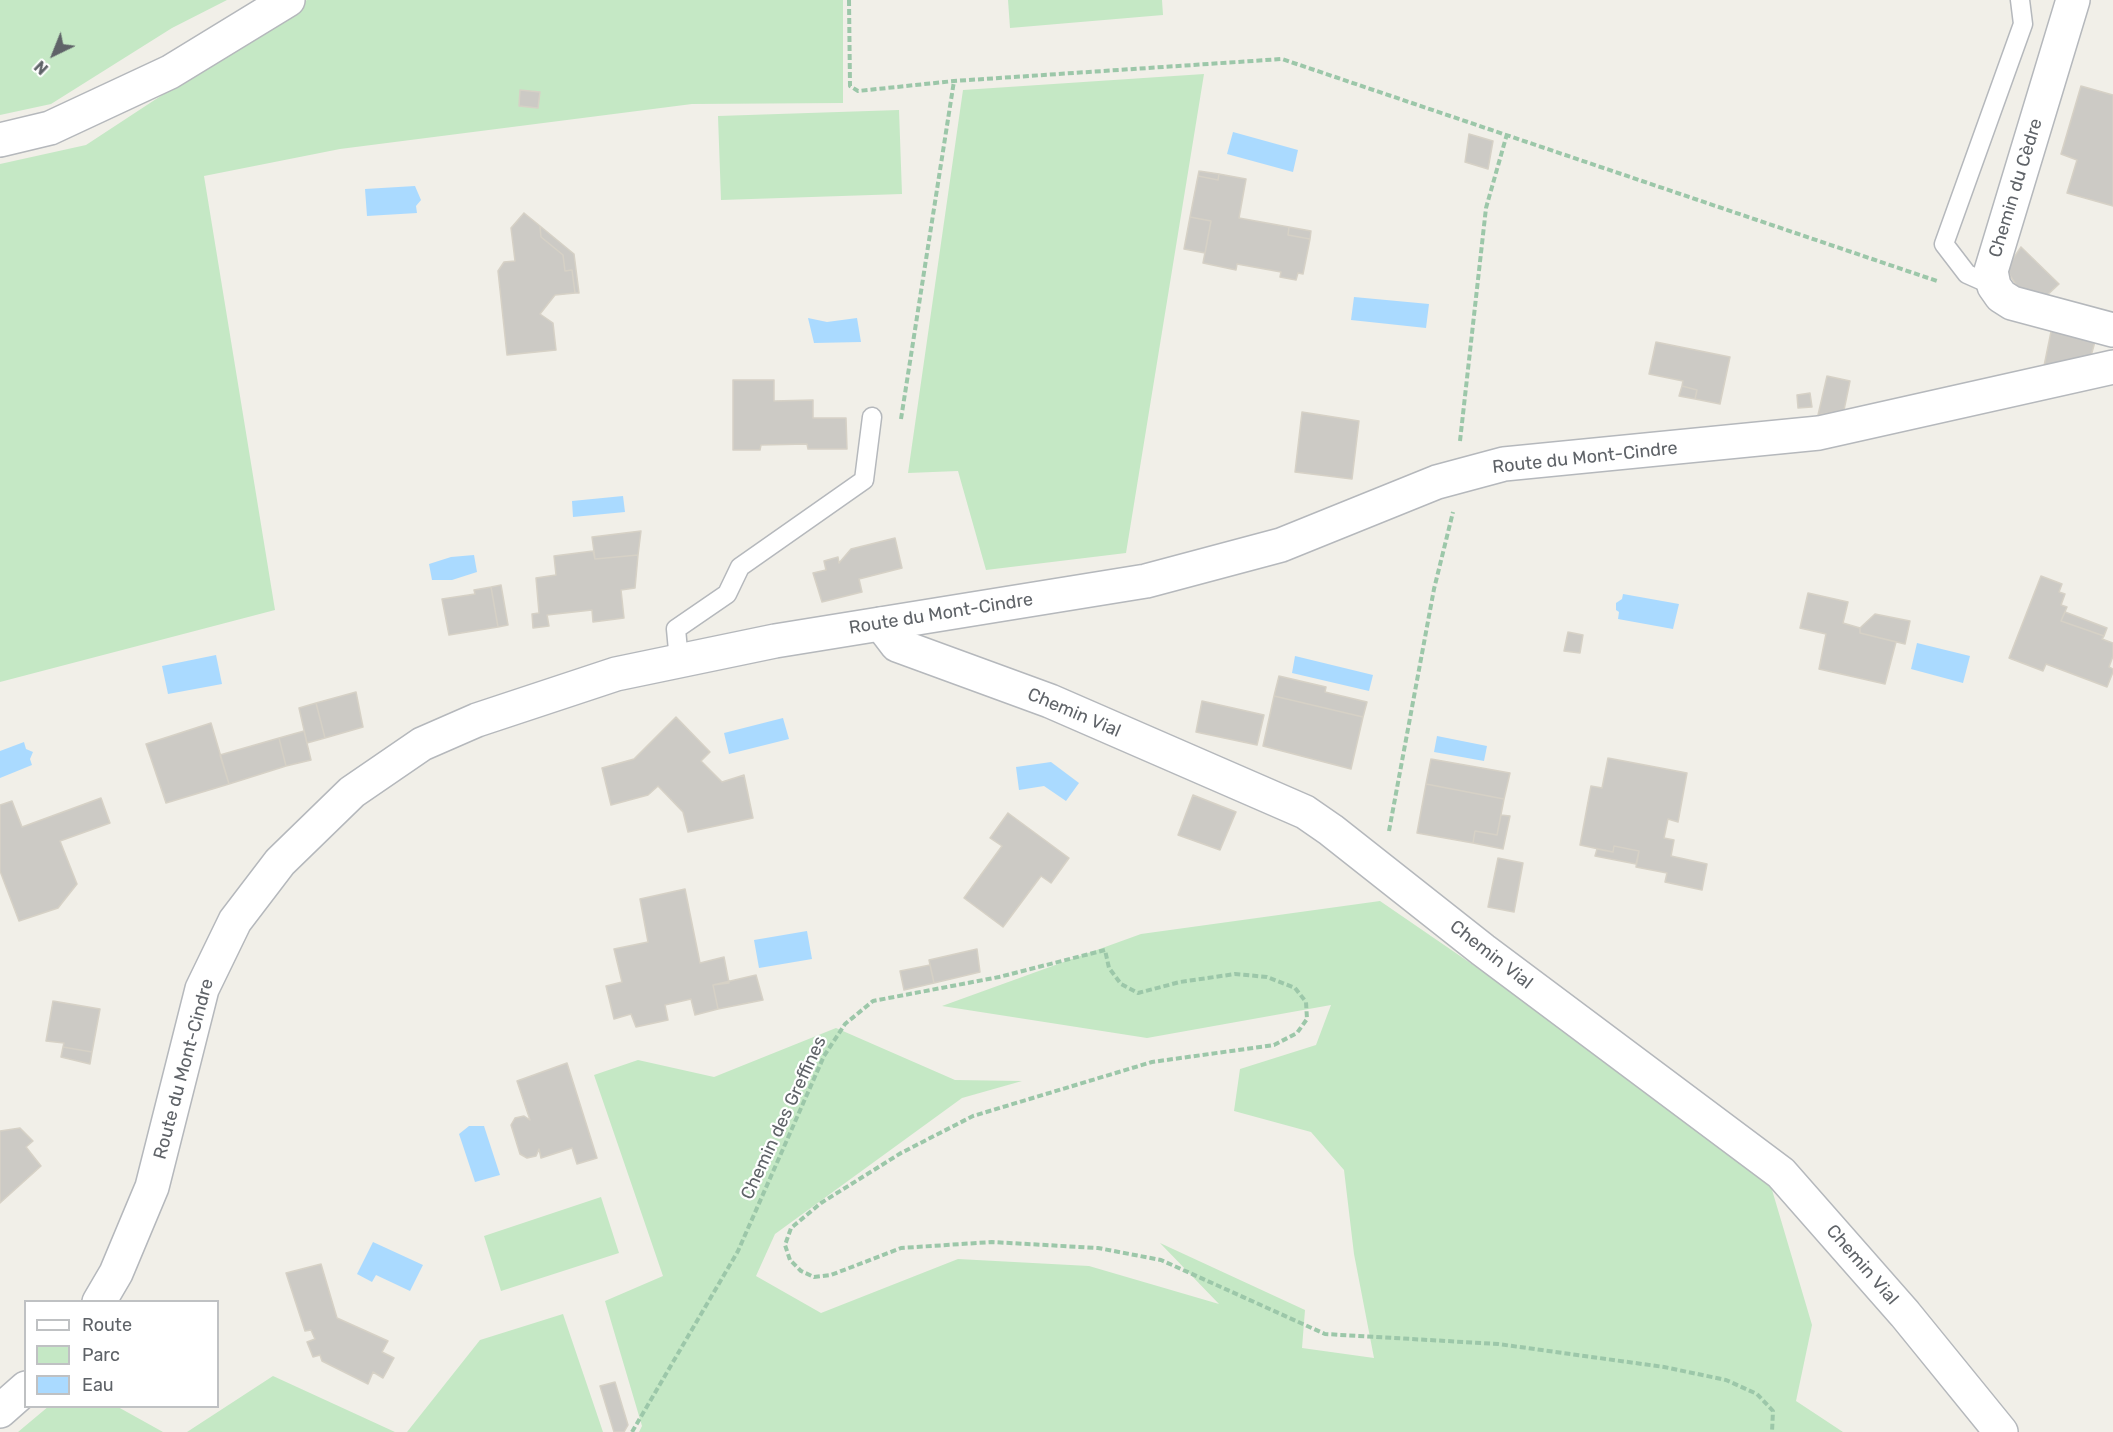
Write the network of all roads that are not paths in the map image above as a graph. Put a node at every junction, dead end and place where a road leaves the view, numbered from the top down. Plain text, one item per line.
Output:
1 (288, 0) edge
2 (2020, 0) edge
3 (2073, 0) edge
4 (0, 140) edge
5 (1994, 286) junction
6 (2113, 330) edge
7 (2113, 367) edge
8 (872, 417) dead end
9 (881, 624) junction
10 (679, 661) junction
11 (100, 1300) edge
12 (24, 1390) edge
13 (0, 1411) edge
14 (2001, 1432) edge

1 - 4 street
2 - 5 lane
3 - 5 street, Chemin du Cèdre
5 - 6 street
7 - 9 street, Route du Mont-Cindre
8 - 10 lane
9 - 10 street, Route du Mont-Cindre
9 - 14 street, Chemin Vial
10 - 11 street, Route du Mont-Cindre
12 - 13 street

